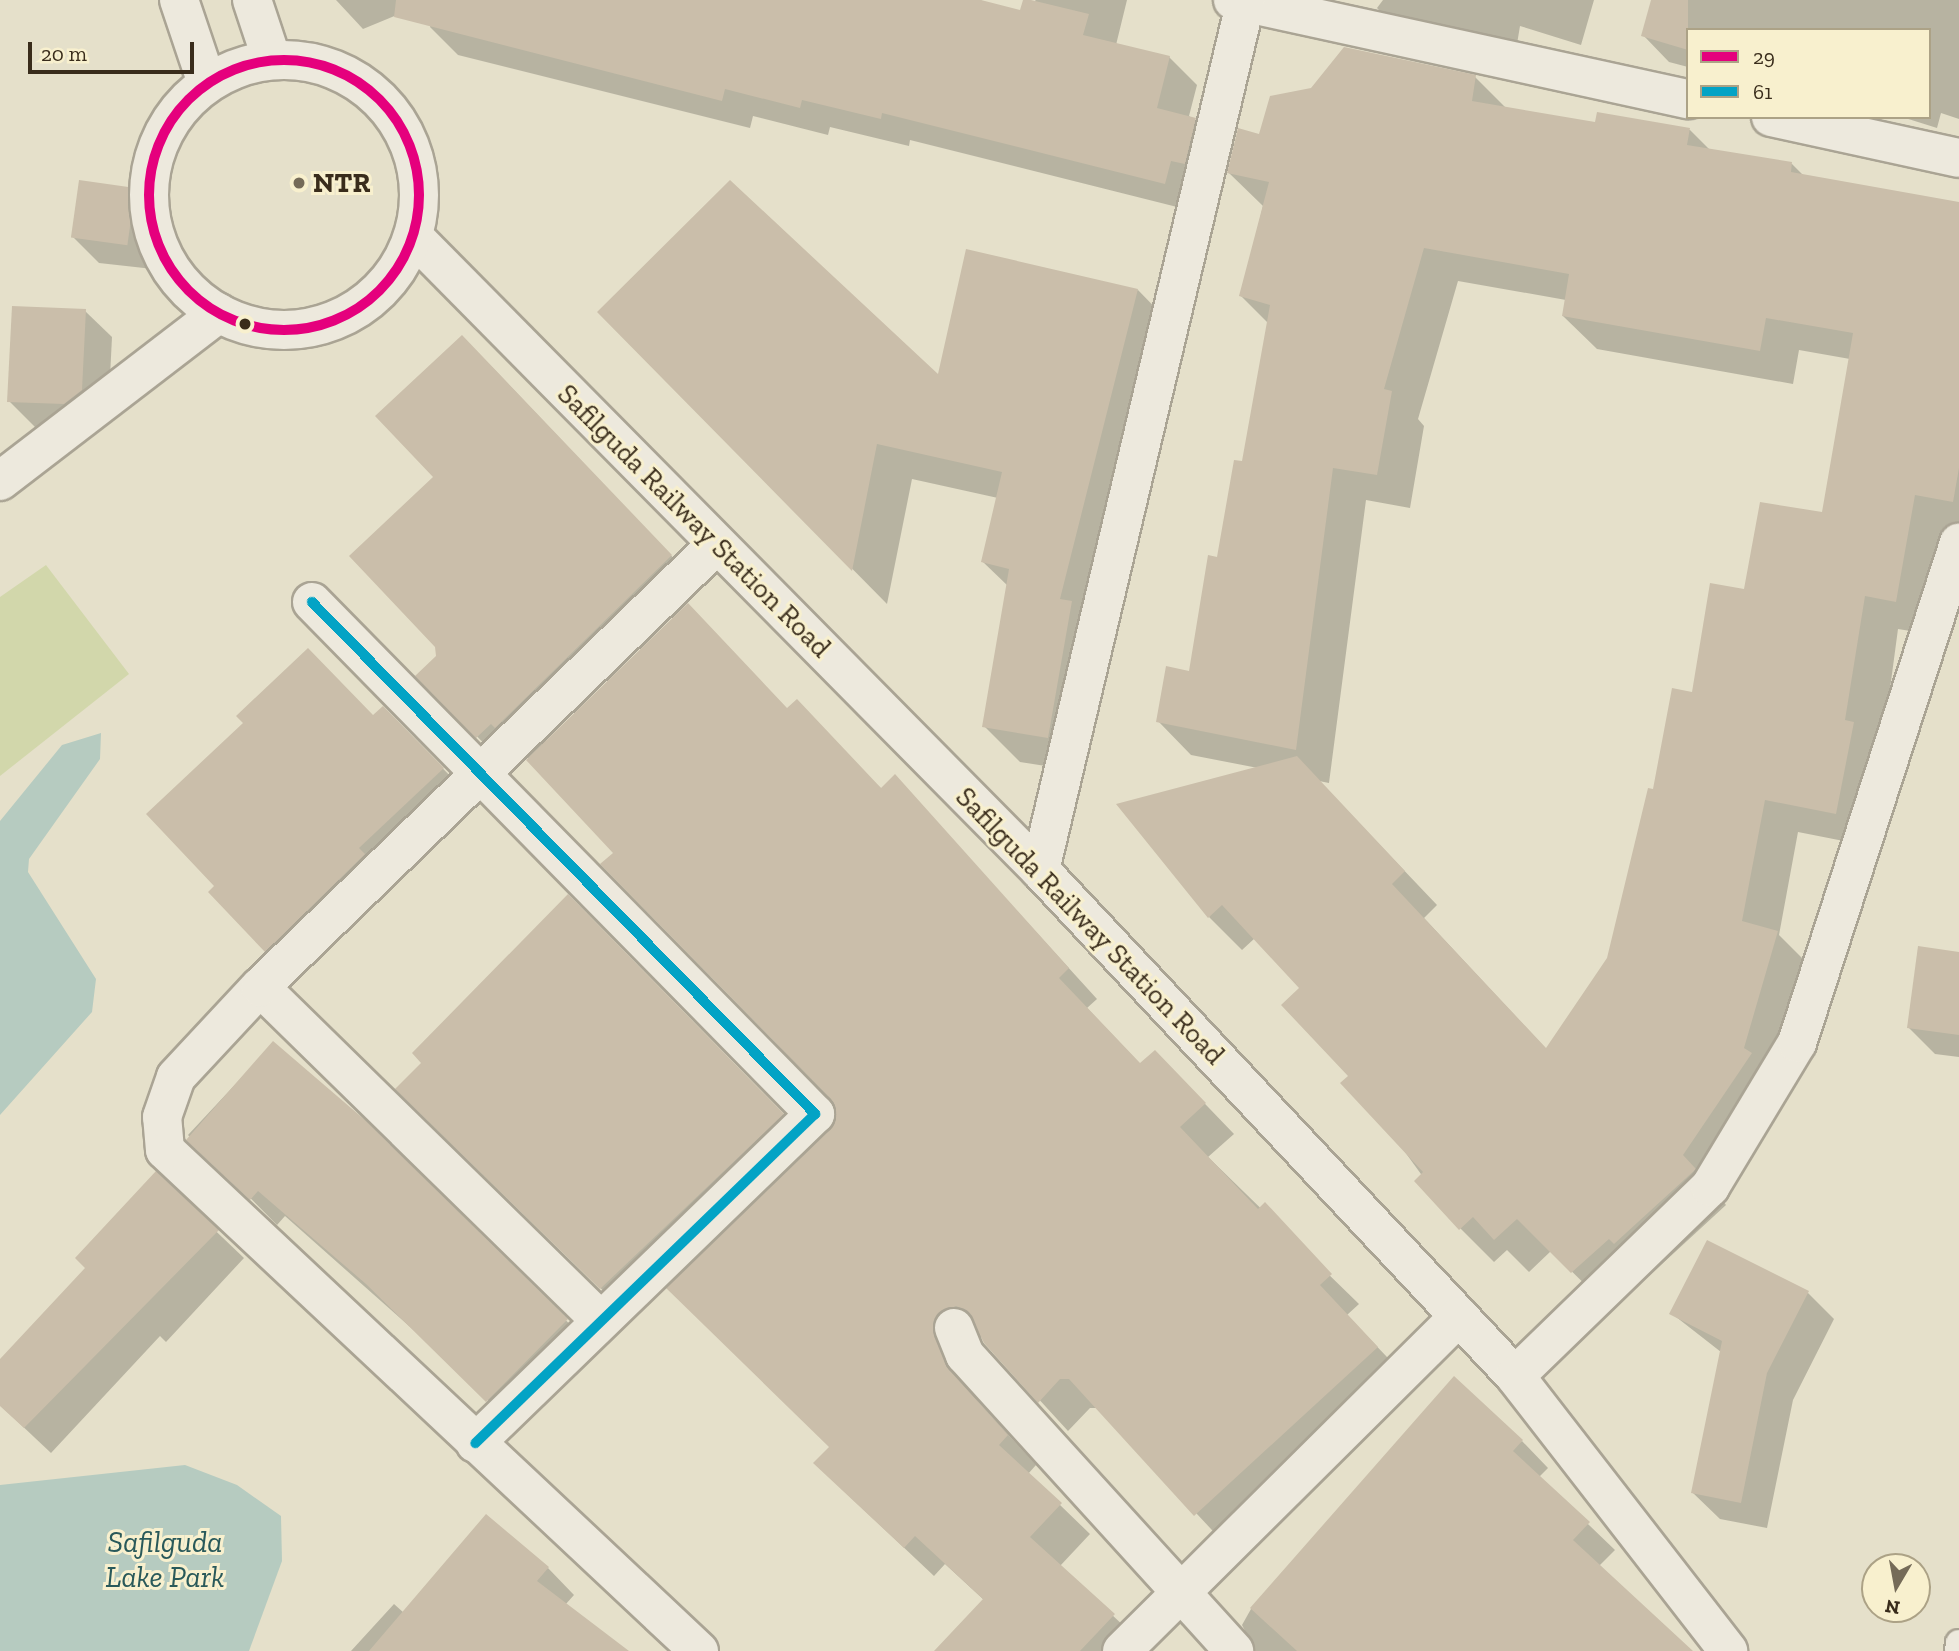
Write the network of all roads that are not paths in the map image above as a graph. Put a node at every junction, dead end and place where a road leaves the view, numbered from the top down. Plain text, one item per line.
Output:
1 (179, 0) edge
2 (252, 0) edge
3 (1242, 1) edge
4 (272, 60) junction
5 (207, 83) junction
6 (1686, 99) edge
7 (1780, 119) edge
8 (1959, 158) edge
9 (412, 236) junction
10 (219, 313) junction
11 (0, 481) edge
12 (1959, 543) edge
13 (717, 544) junction
14 (312, 602) dead end
15 (478, 776) junction
16 (1040, 870) junction
17 (260, 987) junction
18 (1459, 1316) junction
19 (601, 1321) junction
20 (954, 1328) dead end
21 (1515, 1376) junction
22 (475, 1443) junction
23 (1176, 1592) junction
24 (1959, 1643) edge
25 (699, 1651) edge
26 (1122, 1651) edge
27 (1234, 1651) edge
28 (1728, 1651) edge
29 (1958, 1651) edge

1 - 5 street
2 - 4 street
3 - 6 street
3 - 16 street
4 - 5 street
4 - 9 street
5 - 10 street
7 - 8 street
9 - 10 street
9 - 13 street, Safilguda Railway Station Road
10 - 11 street
12 - 21 street
13 - 15 street
13 - 16 street, Safilguda Railway Station Road
14 - 15 street
15 - 17 street
15 - 19 street
16 - 18 street, Safilguda Railway Station Road
17 - 19 street
17 - 22 street
18 - 21 street, Safilguda Railway Station Road
18 - 23 street
19 - 22 street
20 - 23 street
21 - 28 street, Safilguda Railway Station Road
22 - 25 street
23 - 26 street
23 - 27 street
24 - 29 lane

